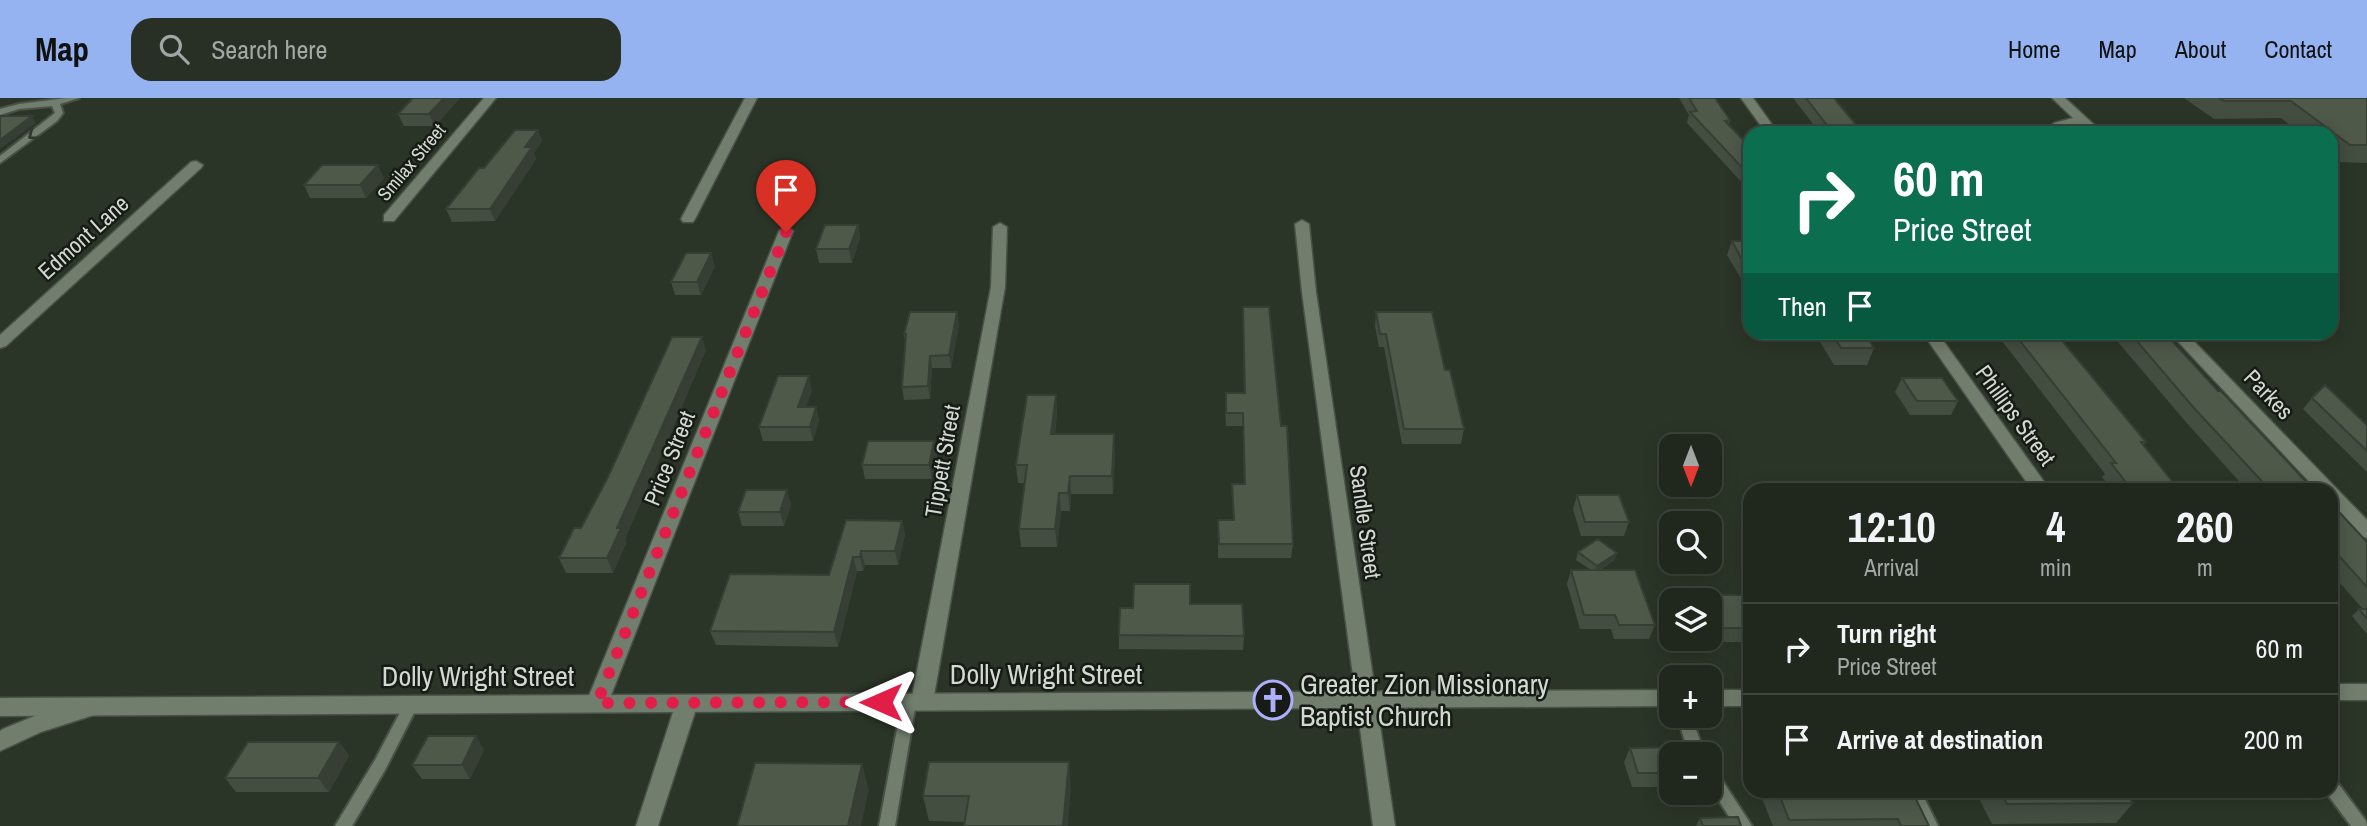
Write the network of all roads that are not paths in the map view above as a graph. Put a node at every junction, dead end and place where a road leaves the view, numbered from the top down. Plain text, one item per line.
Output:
1 (75, 98) edge
2 (490, 98) edge
3 (751, 98) edge
4 (1747, 98) edge
5 (2059, 98) edge
6 (56, 105) junction
7 (0, 112) edge
8 (2081, 119) junction
9 (1767, 126) edge
10 (2058, 126) edge
11 (2089, 126) edge
12 (0, 160) edge
13 (196, 165) dead end
14 (389, 218) dead end
15 (688, 219) dead end
16 (1302, 224) dead end
17 (1000, 227) dead end
18 (786, 232) dead end
19 (1935, 340) edge
20 (2184, 340) edge
21 (0, 343) edge
22 (2036, 483) edge
23 (2320, 483) edge
24 (2338, 501) edge
25 (2367, 531) edge
26 (2338, 692) edge
27 (2367, 692) edge
28 (1659, 698) edge
29 (1722, 698) edge
30 (1743, 698) edge
31 (1367, 701) junction
32 (916, 702) junction
33 (597, 703) junction
34 (687, 704) junction
35 (411, 705) junction
36 (0, 707) edge
37 (93, 707) junction
38 (0, 743) edge
39 (1722, 792) edge
40 (2338, 796) edge
41 (1916, 798) edge
42 (343, 826) edge
43 (647, 826) edge
44 (887, 826) edge
45 (1384, 826) edge
46 (1744, 826) edge
47 (1930, 826) edge
48 (2360, 826) edge

1 - 6 lane
2 - 14 street, Smilax Street
3 - 15 street
4 - 9 street
5 - 8 street
6 - 7 lane
6 -> 12 lane
8 - 10 street
8 - 11 street
13 - 21 street, Edmont Lane
16 - 31 street, Sandle Street
17 - 32 street, Tippett Street
18 - 33 street, Price Street
19 - 22 street, Phillips Street
20 - 23 street, Parkes
24 - 25 street
26 - 27 street
28 - 31 street, Dolly Wright Street
29 - 30 street
31 - 32 street, Dolly Wright Street
31 - 45 street, Sandle Street
32 - 34 street, Dolly Wright Street
32 - 44 lane
33 - 34 street, Dolly Wright Street
33 - 35 street, Dolly Wright Street
34 - 43 street
35 - 37 street, Dolly Wright Street
35 - 42 lane
36 - 37 street, Dolly Wright Street
37 - 38 street
39 - 46 lane
40 - 48 lane
41 - 47 lane

